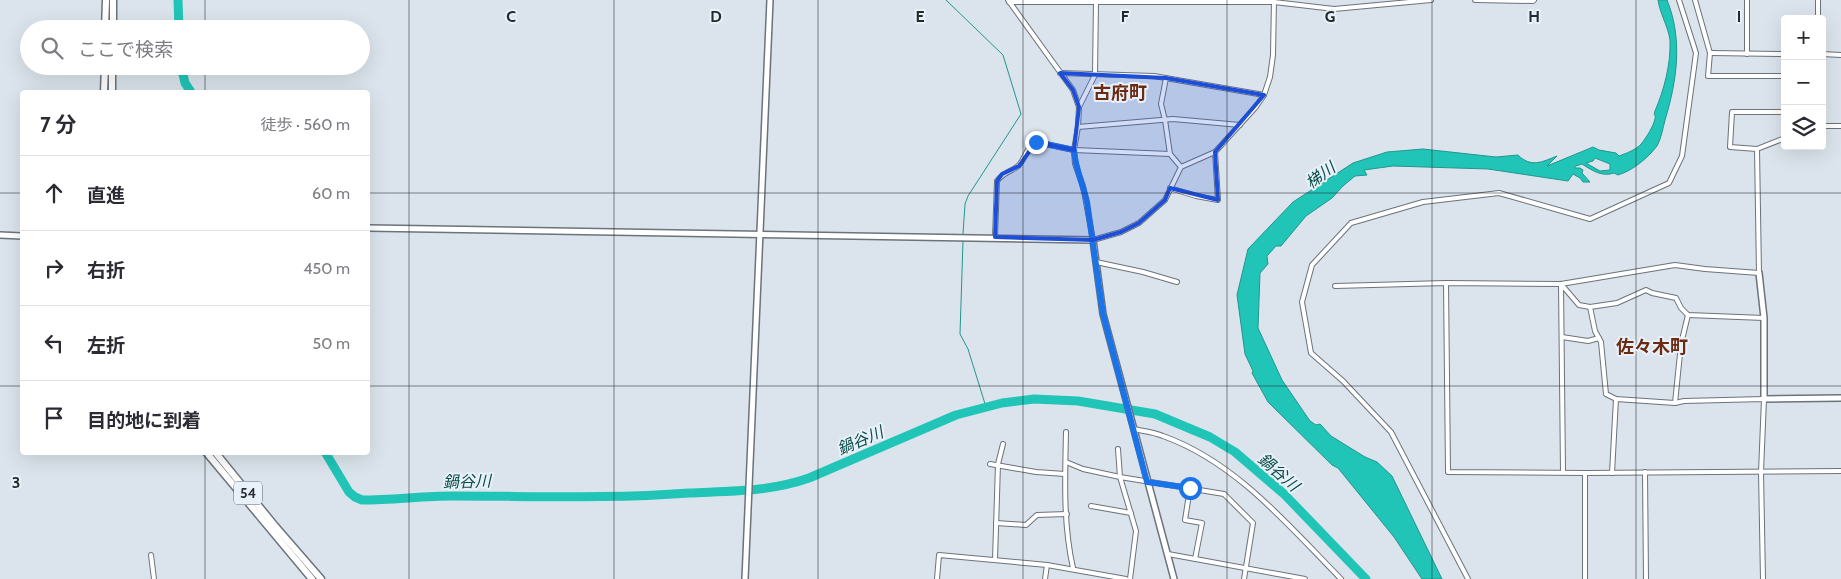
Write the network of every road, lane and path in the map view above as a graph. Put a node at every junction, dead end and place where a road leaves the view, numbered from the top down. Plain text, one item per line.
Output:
1 (106, 0) edge
2 (113, 0) edge
3 (770, 0) edge
4 (1431, 0) edge
5 (1475, 0) edge
6 (1534, 0) edge
7 (1679, 0) edge
8 (1695, 0) edge
9 (1747, 0) edge
10 (1818, 0) edge
11 (1009, 1) edge
12 (1096, 1) edge
13 (1274, 1) edge
14 (1818, 15) edge
15 (105, 20) edge
16 (113, 20) edge
17 (1710, 53) junction
18 (1747, 54) junction
19 (1781, 54) edge
20 (1826, 54) edge
21 (1841, 55) edge
22 (1060, 73) junction
23 (105, 75) edge
24 (112, 75) edge
25 (1095, 75) junction
26 (1781, 76) edge
27 (1166, 78) junction
28 (104, 90) edge
29 (112, 90) edge
30 (1264, 95) junction
31 (1078, 107) junction
32 (1781, 112) edge
33 (1166, 120) junction
34 (1240, 125) junction
35 (1826, 126) edge
36 (1841, 126) edge
37 (1078, 127) junction
38 (1781, 140) edge
39 (1757, 149) junction
40 (1074, 150) junction
41 (1215, 152) junction
42 (1170, 154) junction
43 (1181, 167) junction
44 (1170, 188) junction
45 (370, 228) edge
46 (760, 234) junction
47 (0, 235) edge
48 (20, 236) edge
49 (996, 238) junction
50 (1093, 240) junction
51 (1096, 262) junction
52 (1759, 274) junction
53 (1177, 282) dead end
54 (1446, 284) junction
55 (1561, 284) junction
56 (1335, 286) dead end
57 (1590, 307) junction
58 (1688, 315) junction
59 (1764, 318) junction
60 (1562, 337) junction
61 (1599, 338) junction
62 (1841, 398) edge
63 (1616, 399) junction
64 (1764, 399) junction
65 (1676, 403) junction
66 (1133, 429) junction
67 (1066, 432) dead end
68 (1002, 444) dead end
69 (1118, 449) dead end
70 (209, 455) edge
71 (217, 455) edge
72 (1066, 462) junction
73 (990, 464) dead end
74 (998, 464) junction
75 (1841, 471) edge
76 (1563, 472) junction
77 (1645, 472) junction
78 (1761, 472) junction
79 (1585, 473) junction
80 (1612, 473) junction
81 (1065, 474) junction
82 (1120, 477) junction
83 (1147, 482) junction
84 (1190, 488) junction
85 (1091, 506) dead end
86 (1131, 513) junction
87 (1067, 514) junction
88 (996, 523) junction
89 (1168, 554) junction
90 (150, 555) dead end
91 (1195, 559) junction
92 (995, 560) junction
93 (1046, 565) junction
94 (1073, 568) junction
95 (1246, 569) junction
96 (1280, 577) edge
97 (154, 579) edge
98 (312, 579) edge
99 (321, 579) edge
100 (745, 579) edge
101 (937, 579) edge
102 (1046, 579) edge
103 (1128, 579) edge
104 (1174, 579) edge
105 (1244, 579) edge
106 (1305, 579) edge
107 (1341, 579) edge
108 (1468, 579) edge
109 (1586, 579) edge
110 (1646, 579) edge
111 (1763, 579) edge

1 - 15 main road
2 - 16 main road
3 - 46 street
4 - 13 street
5 - 6 street
7 - 108 street
8 - 17 street
9 - 18 street
10 - 14 street
11 - 12 street
11 - 22 street
12 - 13 street
12 - 25 street
13 - 30 street
17 - 18 street
17 - 26 street
18 - 19 street
20 - 21 street
22 - 25 street
22 - 31 street
23 - 28 main road
24 - 29 main road
25 - 27 street
25 - 31 street
27 - 30 street
27 - 33 street
30 - 34 street
31 - 37 street
32 - 39 street
33 - 34 street
33 - 37 street
33 - 42 street
34 - 41 street
35 - 36 street
37 - 40 street
38 - 39 street
39 - 52 street
40 - 42 street
40 - 49 street
40 - 50 street
41 - 43 street
41 - 44 street
42 - 43 street
43 - 44 street
44 - 50 street
45 - 46 street
46 - 49 street
46 - 100 street
47 - 48 street
49 - 50 street
50 - 51 street
51 - 53 street
51 - 66 street
52 - 55 street
52 - 59 street
54 - 55 street
54 - 56 street
54 - 76 street
55 - 57 street
55 - 60 street
57 - 58 street
57 - 61 street
58 - 59 street
58 - 65 street
59 - 64 street
60 - 61 street
60 - 76 street
61 - 63 street
62 - 64 street
63 - 65 street
63 - 80 street
64 - 65 street
64 - 78 street
66 - 83 street
66 - 107 street
67 - 72 street
68 - 74 street
69 - 82 street
70 - 98 main road, 54
71 - 99 main road, 54
72 - 81 street
72 - 82 street
73 - 74 street
74 - 81 street
74 - 88 street
75 - 78 street
76 - 79 street
77 - 78 street
77 - 80 street
77 - 110 street
78 - 111 street
79 - 80 street
79 - 109 street
81 - 87 street
82 - 83 street
82 - 86 street
83 - 84 street
83 - 89 street
84 - 91 street
84 - 95 street
85 - 86 street
86 - 103 street
87 - 88 street
87 - 94 street
88 - 92 street
89 - 91 street
89 - 104 street
90 - 97 street
91 - 95 street
92 - 93 street
92 - 101 street
93 - 94 street
93 - 102 street
94 - 103 street
95 - 96 street
95 - 105 street
96 - 106 street

